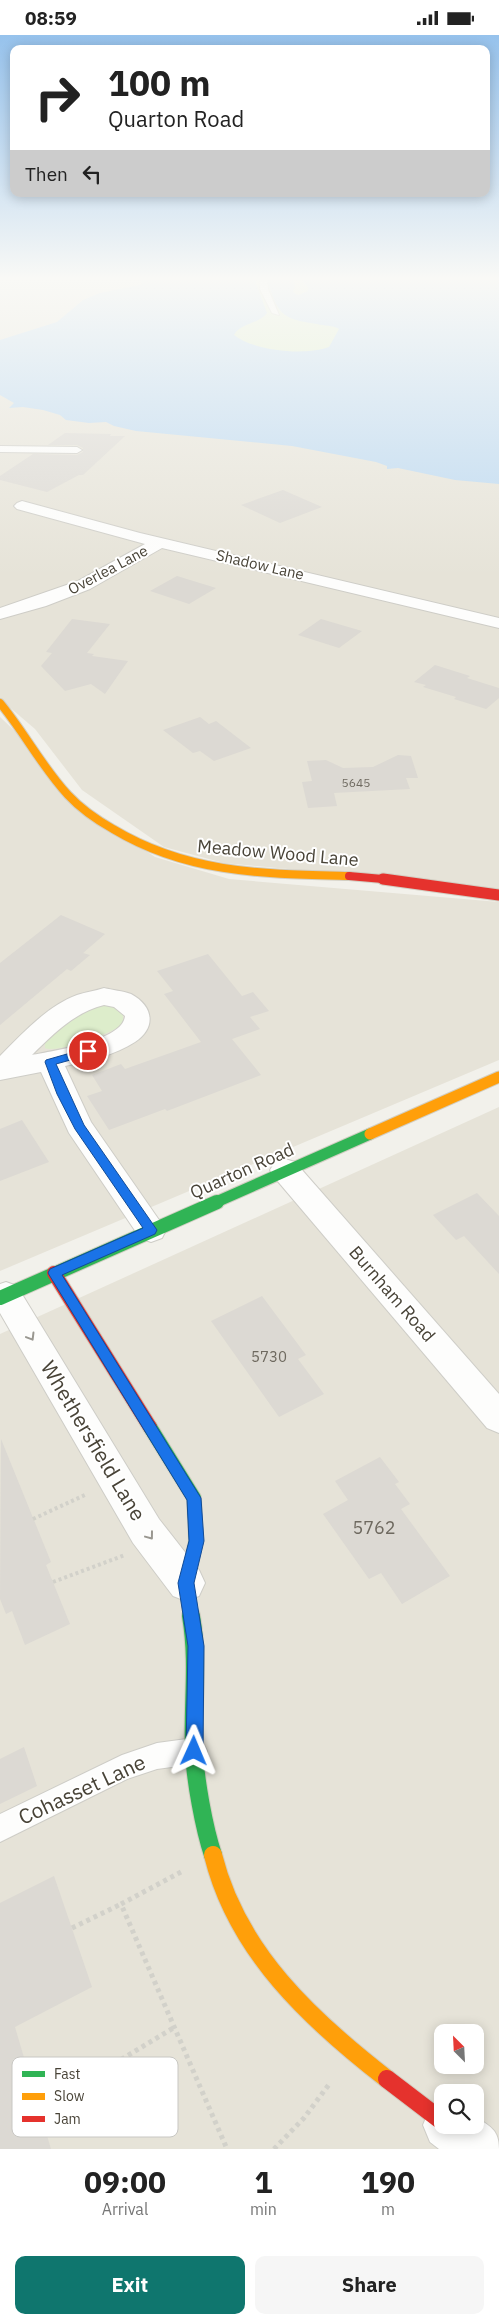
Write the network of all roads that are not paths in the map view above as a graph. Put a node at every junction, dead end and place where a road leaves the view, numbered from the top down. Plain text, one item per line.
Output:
1 (0, 449) edge
2 (77, 450) dead end
3 (22, 506) dead end
4 (159, 543) junction
5 (0, 614) edge
6 (499, 623) edge
7 (0, 703) edge
8 (499, 895) edge
9 (50, 1062) junction
10 (1, 1071) edge
11 (499, 1077) edge
12 (285, 1171) junction
13 (151, 1230) junction
14 (54, 1273) junction
15 (3, 1296) edge
16 (499, 1418) edge
17 (186, 1583) junction
18 (194, 1751) junction
19 (0, 1828) edge
20 (434, 2115) edge
21 (459, 2134) edge
22 (479, 2149) edge

1 - 2 lane
3 - 4 street, Shadow Lane
4 - 5 street, Overlea Lane
4 - 6 street, Shadow Lane
7 - 8 street, Meadow Wood Lane
9 - 10 street
9 - 10 street
9 - 13 street
11 - 12 street, Quarton Road
12 - 13 street, Quarton Road
12 - 16 street, Burnham Road
13 - 14 street, Quarton Road
14 - 15 street, Quarton Road
14 - 17 street, Whethersfield Lane
15 -> 17 street, Whethersfield Lane
17 - 18 street, Whethersfield Lane
18 - 19 lane, Cohasset Lane
18 - 20 street, Whethersfield Lane
21 - 22 street

